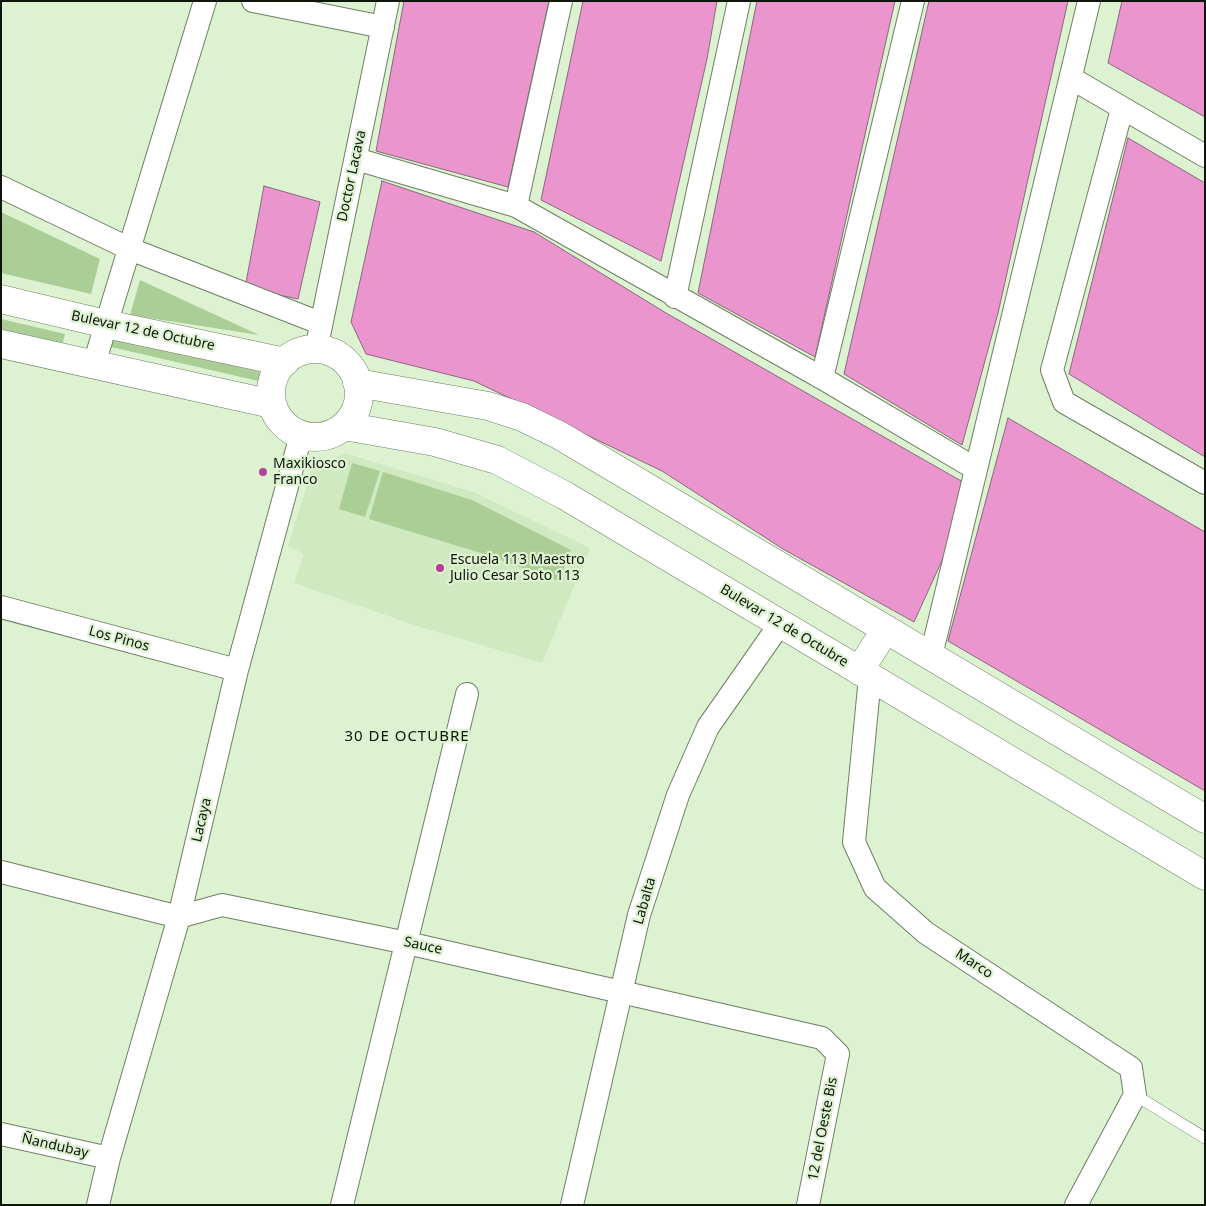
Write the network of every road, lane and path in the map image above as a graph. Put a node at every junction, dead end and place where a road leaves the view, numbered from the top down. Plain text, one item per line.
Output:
1 (205, 1) edge
2 (254, 1) edge
3 (388, 1) edge
4 (561, 1) edge
5 (739, 1) edge
6 (913, 1) edge
7 (1089, 1) edge
8 (383, 27) junction
9 (1070, 78) junction
10 (1122, 109) junction
11 (1205, 156) edge
12 (356, 159) junction
13 (1, 187) edge
14 (516, 206) junction
15 (130, 249) junction
16 (675, 297) junction
17 (1, 299) edge
18 (320, 323) junction
19 (106, 324) junction
20 (1, 344) edge
21 (316, 350) junction
22 (285, 362) junction
23 (94, 364) junction
24 (822, 378) junction
25 (357, 383) junction
26 (272, 404) junction
27 (344, 426) junction
28 (301, 435) junction
29 (976, 469) junction
30 (1205, 483) edge
31 (1, 607) edge
32 (780, 624) junction
33 (886, 629) junction
34 (931, 656) junction
35 (238, 670) junction
36 (865, 674) junction
37 (468, 694) dead end
38 (1205, 819) edge
39 (1, 872) edge
40 (1205, 876) edge
41 (179, 917) junction
42 (407, 942) junction
43 (623, 990) junction
44 (838, 1054) joint
45 (1135, 1095) junction
46 (1, 1134) edge
47 (1205, 1138) edge
48 (109, 1158) junction
49 (98, 1205) edge
50 (342, 1205) edge
51 (572, 1205) edge
52 (808, 1205) edge
53 (1076, 1205) edge

1 - 15 street
2 - 8 street
3 - 8 street, Doctor Lacava
4 - 14 street
5 - 16 street
6 - 24 street
7 - 9 street
8 - 12 street, Doctor Lacava
9 - 10 street
9 - 29 street
10 - 11 street
10 - 30 street
12 - 14 street
12 - 18 street, Doctor Lacava
13 - 15 street
14 - 16 street
15 - 18 street
15 - 19 street
16 - 24 street
17 - 19 main road, Bulevar 12 de Octubre
18 - 21 street, Doctor Lacava
19 - 22 main road, Bulevar 12 de Octubre
19 - 23 street
20 - 23 main road
21 - 22 main road
21 - 25 main road
22 - 26 main road
23 - 26 main road
24 - 29 street
25 - 27 main road
25 - 33 main road
26 - 28 main road
27 - 28 main road
27 - 32 main road, Bulevar 12 de Octubre
28 - 35 street, Lacaya
29 - 34 street
31 - 35 street, Los Pinos
32 - 36 main road, Bulevar 12 de Octubre
32 - 43 street, Labalta
33 - 34 main road
33 - 36 main road
34 - 38 main road
35 - 41 street, Lacaya
36 - 40 main road, Bulevar 12 de Octubre
36 - 45 street, Marco
37 - 42 street
39 - 41 street, Sauce
41 - 42 street, Sauce
41 - 48 street, Lacaya
42 - 43 street, Sauce
42 - 50 street
43 - 44 street, Sauce
43 - 51 street, Labalta
44 - 52 street, 12 del Oeste Bis
45 - 47 lane
45 - 53 street
46 - 48 street, Ñandubay
48 - 49 street, Lacaya

